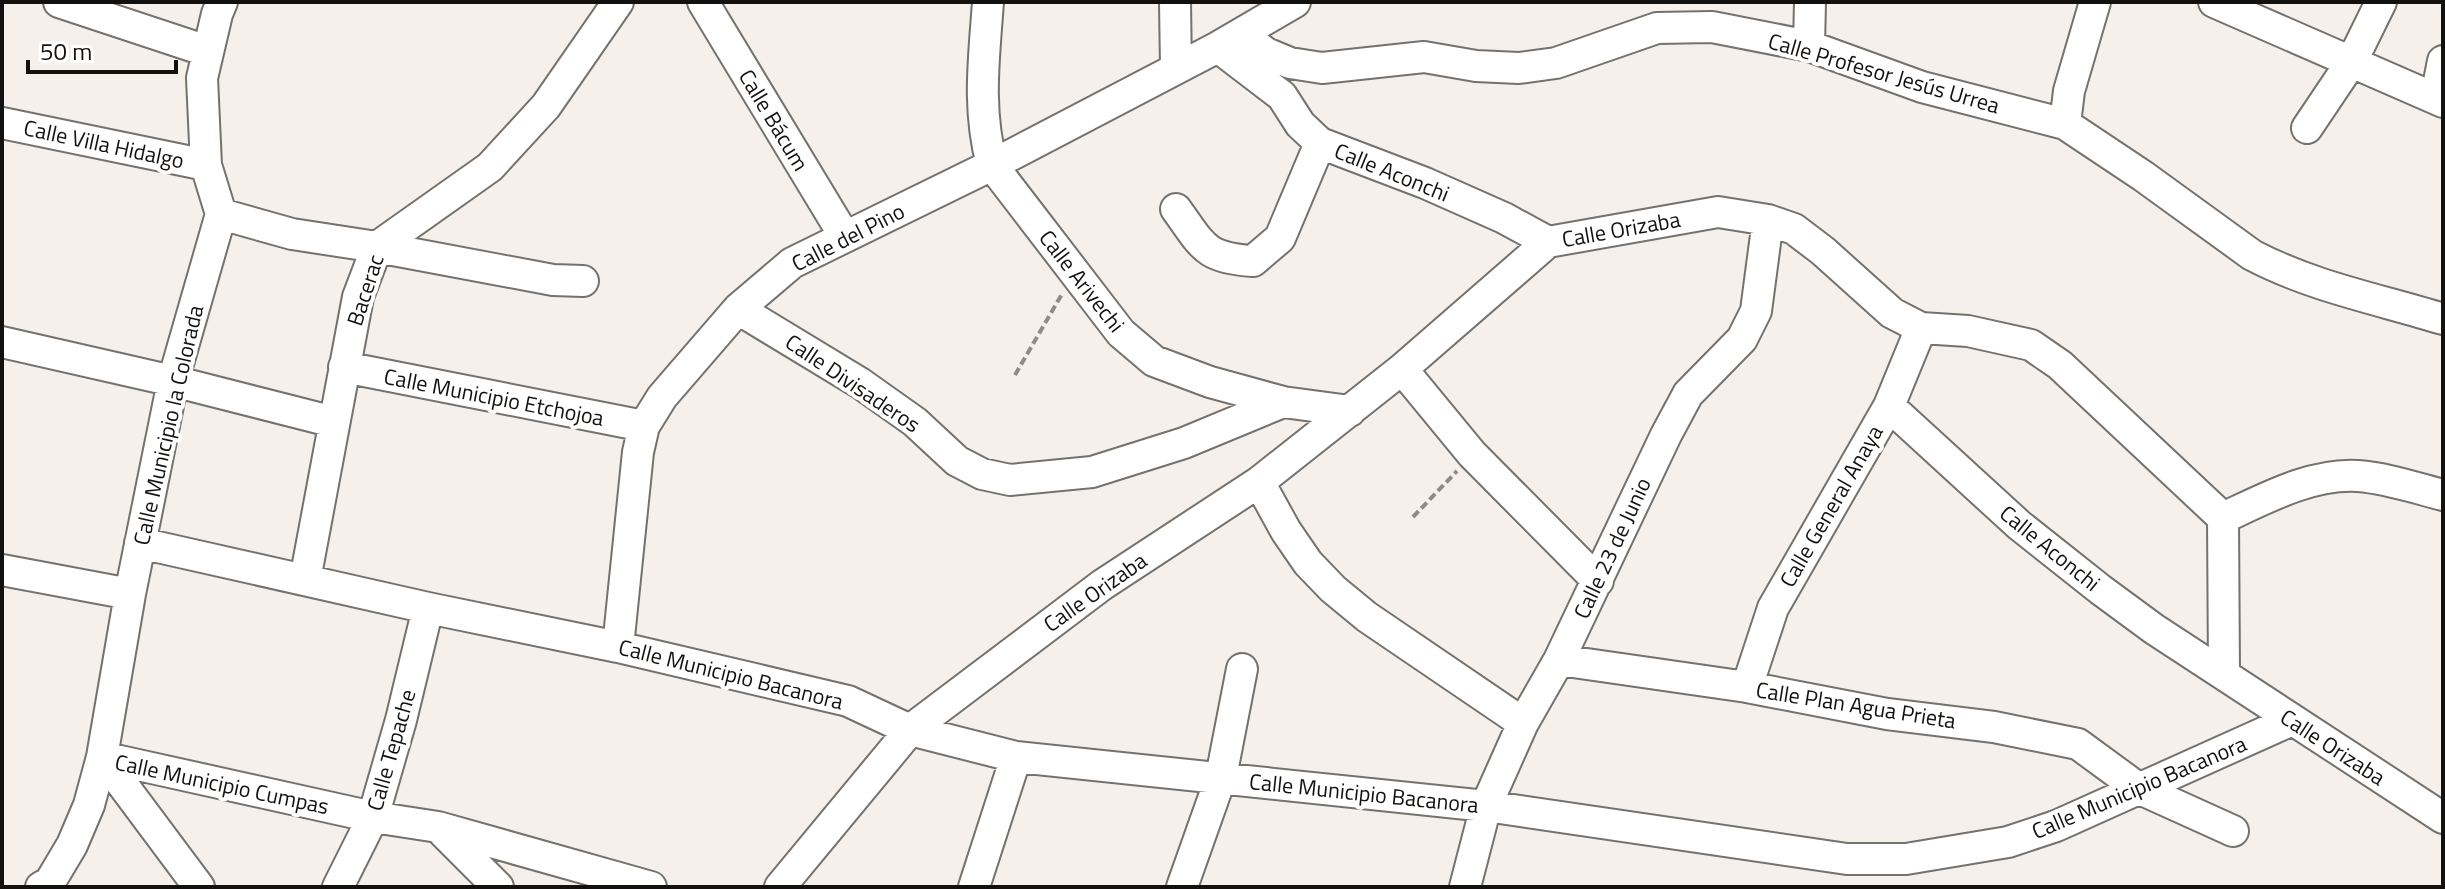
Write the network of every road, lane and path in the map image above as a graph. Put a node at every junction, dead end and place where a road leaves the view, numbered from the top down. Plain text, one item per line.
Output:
1 (59, 2) edge
2 (222, 2) edge
3 (618, 2) edge
4 (703, 2) edge
5 (988, 2) edge
6 (1175, 2) edge
7 (1295, 2) edge
8 (1810, 2) edge
9 (2095, 2) edge
10 (2214, 2) edge
11 (2381, 2) edge
12 (1229, 41) junction
13 (1809, 46) junction
14 (207, 51) junction
15 (2352, 61) junction
16 (2443, 61) edge
17 (1176, 69) junction
18 (2440, 99) edge
19 (2, 123) edge
20 (2065, 124) junction
21 (2307, 128) dead end
22 (1320, 143) junction
23 (206, 165) junction
24 (992, 165) junction
25 (1176, 209) dead end
26 (221, 214) junction
27 (1768, 220) junction
28 (845, 237) junction
29 (1548, 242) junction
30 (377, 247) junction
31 (1074, 274) junction
32 (583, 281) dead end
33 (738, 309) junction
34 (2443, 319) edge
35 (1921, 328) junction
36 (2, 342) edge
37 (344, 367) junction
38 (1402, 369) junction
39 (1015, 375) dead end
40 (173, 381) junction
41 (1283, 402) junction
42 (1889, 406) junction
43 (1350, 411) junction
44 (334, 422) junction
45 (644, 426) junction
46 (1472, 454) junction
47 (1259, 482) junction
48 (2443, 495) edge
49 (1413, 517) dead end
50 (2223, 518) junction
51 (140, 543) junction
52 (2, 570) edge
53 (305, 580) junction
54 (1598, 581) junction
55 (130, 594) junction
56 (428, 608) junction
57 (618, 647) junction
58 (1559, 660) junction
59 (1242, 669) dead end
60 (2224, 673) junction
61 (1747, 687) junction
62 (2292, 720) junction
63 (1523, 723) junction
64 (910, 730) junction
65 (102, 757) junction
66 (1016, 757) junction
67 (1221, 777) junction
68 (2138, 788) junction
69 (1486, 806) junction
70 (373, 817) junction
71 (2443, 818) edge
72 (438, 827) junction
73 (2233, 831) dead end
74 (783, 886) edge
75 (41, 887) edge
76 (199, 887) edge
77 (338, 887) edge
78 (498, 887) edge
79 (651, 887) edge
80 (974, 887) edge
81 (1182, 887) edge
82 (1465, 887) edge

1 - 14 street
2 - 14 street
3 - 30 street, Bacerac
4 - 28 street, Calle Bácum
5 - 24 street, Calle Arivechi
6 - 17 street
7 - 12 street, Calle del Pino
8 - 13 street
9 - 20 street
10 - 15 street
11 - 15 street
12 - 13 street, Calle Profesor Jesús Urrea
12 - 17 street, Calle del Pino
12 - 22 street, Calle Aconchi
13 - 20 street, Calle Profesor Jesús Urrea
14 - 23 street
15 - 18 street
15 - 21 street
16 - 18 street
17 - 24 street, Calle del Pino
19 - 23 street, Calle Villa Hidalgo
20 - 34 street, Calle Profesor Jesús Urrea
22 - 25 street
22 - 29 street, Calle Aconchi
23 - 26 street
24 - 28 street, Calle del Pino
24 - 31 street, Calle Arivechi
26 - 30 street
26 - 40 street, Calle Municipio la Colorada
27 - 29 street, Calle Orizaba
27 - 35 street, Calle Orizaba
27 - 54 street, Calle 23 de Junio
28 - 33 street, Calle del Pino
29 - 38 street, Calle Orizaba
30 - 32 street
30 - 37 street, Bacerac
31 - 39 path
31 - 41 street, Calle Arivechi
33 - 41 street, Calle Divisaderos
33 - 45 street, Calle del Pino
35 - 42 street, Calle General Anaya
35 - 50 street, Calle Orizaba
36 - 40 street
37 - 44 street, Bacerac
37 - 45 street, Calle Municipio Etchojoa
38 - 43 street, Calle Orizaba
38 - 46 street
40 - 44 street
40 - 51 street, Calle Municipio la Colorada
41 - 43 street, Calle Arivechi
42 - 60 street, Calle Aconchi
42 - 61 street, Calle General Anaya
43 - 47 street, Calle Orizaba
44 - 53 street, Bacerac
45 - 57 street, Calle del Pino
46 - 49 path
46 - 54 street
47 - 63 street
47 - 64 street, Calle Orizaba
48 - 50 street
50 - 60 street
51 - 53 street
51 - 55 street, Calle Municipio la Colorada
52 - 55 street
53 - 56 street, Calle Municipio Bacanora
54 - 58 street, Calle 23 de Junio
55 - 65 street, Calle Municipio la Colorada
56 - 57 street, Calle Municipio Bacanora
56 - 70 street, Calle Tepache
57 - 64 street, Calle Municipio Bacanora
58 - 61 street, Calle Plan Agua Prieta
58 - 63 street, Calle 23 de Junio
59 - 67 street
60 - 62 street, Calle Orizaba
61 - 68 street, Calle Plan Agua Prieta
62 - 68 street, Calle Municipio Bacanora
62 - 71 street, Calle Orizaba
63 - 69 street, Calle 23 de Junio
64 - 66 street, Calle Municipio Bacanora
64 - 74 street, Calle Orizaba
65 - 70 street, Calle Municipio Cumpas
65 - 75 street, Calle Municipio la Colorada
65 - 76 street
66 - 67 street, Calle Municipio Bacanora
66 - 80 street
67 - 69 street, Calle Municipio Bacanora
67 - 81 street
68 - 69 street, Calle Municipio Bacanora
68 - 73 street, Calle Plan Agua Prieta
69 - 82 street, Calle 23 de Junio
70 - 72 street, Calle Municipio Cumpas
70 - 77 street, Calle Tepache
72 - 78 street
72 - 79 street, Calle Municipio Cumpas

